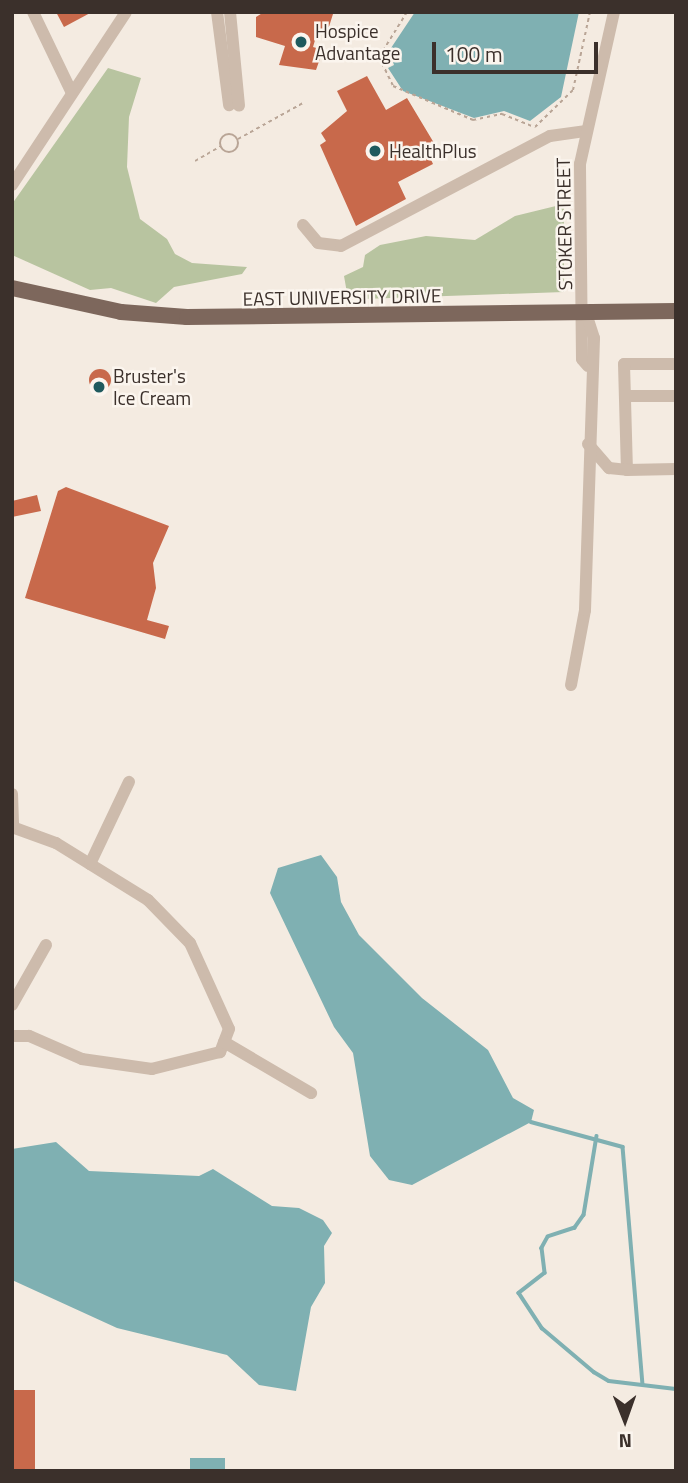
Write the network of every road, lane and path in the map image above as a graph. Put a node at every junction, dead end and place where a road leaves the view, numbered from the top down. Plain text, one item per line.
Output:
1 (33, 12) edge
2 (126, 12) edge
3 (217, 12) edge
4 (230, 12) edge
5 (407, 12) edge
6 (590, 12) edge
7 (614, 12) edge
8 (71, 91) junction
9 (303, 103) dead end
10 (585, 131) junction
11 (238, 139) junction
12 (221, 146) junction
13 (195, 161) dead end
14 (12, 185) edge
15 (303, 225) dead end
16 (12, 288) edge
17 (676, 311) edge
18 (586, 313) junction
19 (676, 364) edge
20 (625, 396) junction
21 (676, 396) edge
22 (588, 444) junction
23 (676, 469) edge
24 (627, 470) junction
25 (571, 685) dead end
26 (130, 782) dead end
27 (12, 794) edge
28 (13, 827) edge
29 (90, 863) junction
30 (46, 945) dead end
31 (12, 1005) edge
32 (12, 1036) edge
33 (224, 1042) junction
34 (311, 1093) dead end

1 - 8 street
2 - 8 street
3 - 4 street
5 - 6 path
7 - 10 street, STOKER STREET
8 - 14 street
9 - 11 path
10 - 15 street
10 - 18 street, STOKER STREET
11 - 12 path
11 - 12 path
12 - 13 path
16 - 18 main road, EAST UNIVERSITY DRIVE
17 - 18 main road, EAST UNIVERSITY DRIVE
18 - 22 street, STOKER STREET
19 - 20 street
20 - 21 street
20 - 24 street
22 - 24 street
22 - 25 street, STOKER STREET
23 - 24 street
26 - 29 street
27 - 28 street
28 - 29 street
29 - 33 street
30 - 31 street
32 - 33 street
33 - 34 street

